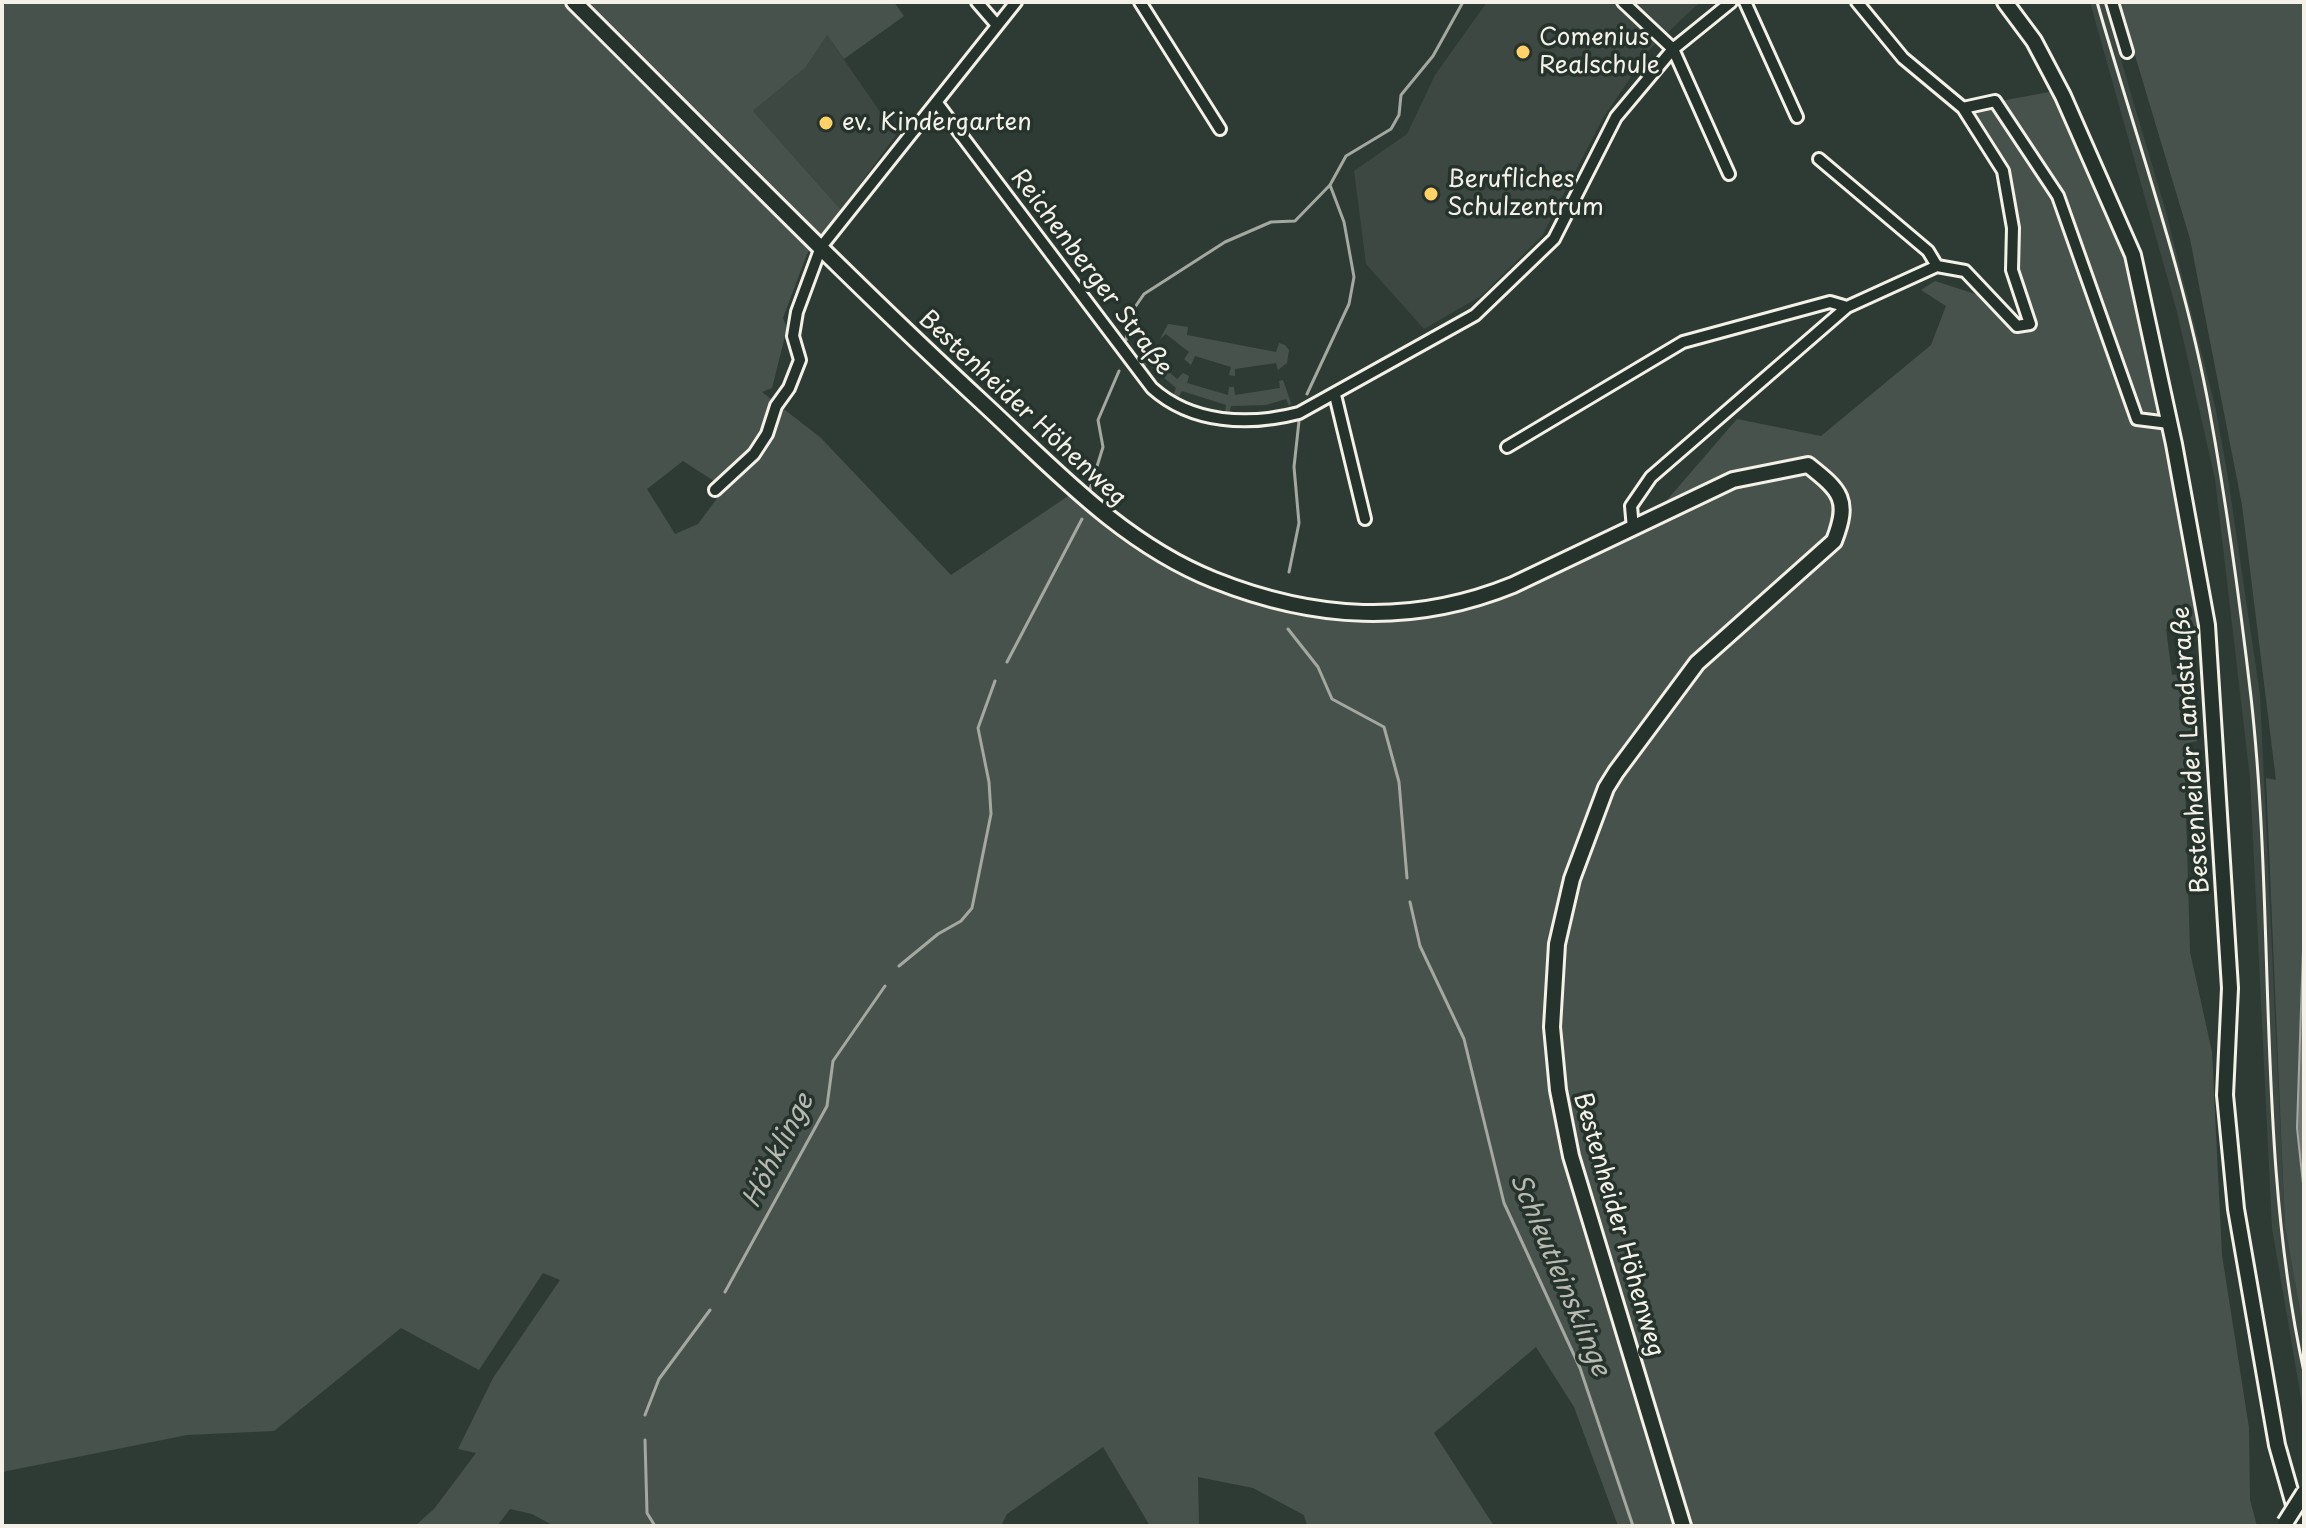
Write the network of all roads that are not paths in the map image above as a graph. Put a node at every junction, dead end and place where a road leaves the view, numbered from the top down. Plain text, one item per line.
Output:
1 (574, 2) edge
2 (977, 2) edge
3 (1016, 2) edge
4 (1140, 2) edge
5 (1623, 2) edge
6 (1731, 2) edge
7 (1745, 2) edge
8 (1857, 2) edge
9 (2005, 2) edge
10 (2112, 2) edge
11 (996, 24) junction
12 (1673, 49) junction
13 (2127, 52) dead end
14 (937, 103) junction
15 (1963, 108) junction
16 (1797, 117) dead end
17 (1220, 129) dead end
18 (1819, 159) dead end
19 (1729, 174) dead end
20 (821, 247) junction
21 (1937, 266) junction
22 (1847, 307) junction
23 (1335, 395) junction
24 (2169, 423) junction
25 (1507, 447) dead end
26 (715, 490) dead end
27 (1365, 519) dead end
28 (1633, 529) junction
29 (2304, 1493) edge
30 (2284, 1525) edge
31 (1683, 1526) edge
32 (2300, 1526) edge

1 - 20 street, Bestenheider Höhenweg
2 - 11 street
3 - 11 street
4 - 17 street
5 - 12 street
6 - 12 street, Reichenberger Straße
7 - 16 street
8 - 15 street
9 - 24 street, Bestenheider Landstraße
10 - 13 street
11 - 14 street
12 - 19 street
12 - 23 street, Reichenberger Straße
14 - 20 street
14 - 23 street, Reichenberger Straße
15 - 21 street
15 - 24 street
18 - 21 street
20 - 26 street
20 - 28 street, Bestenheider Höhenweg
21 - 22 street
22 - 25 street
22 - 28 street
23 - 27 street
24 - 32 street, Bestenheider Landstraße
28 - 31 street, Bestenheider Höhenweg
29 - 30 street, bridge

